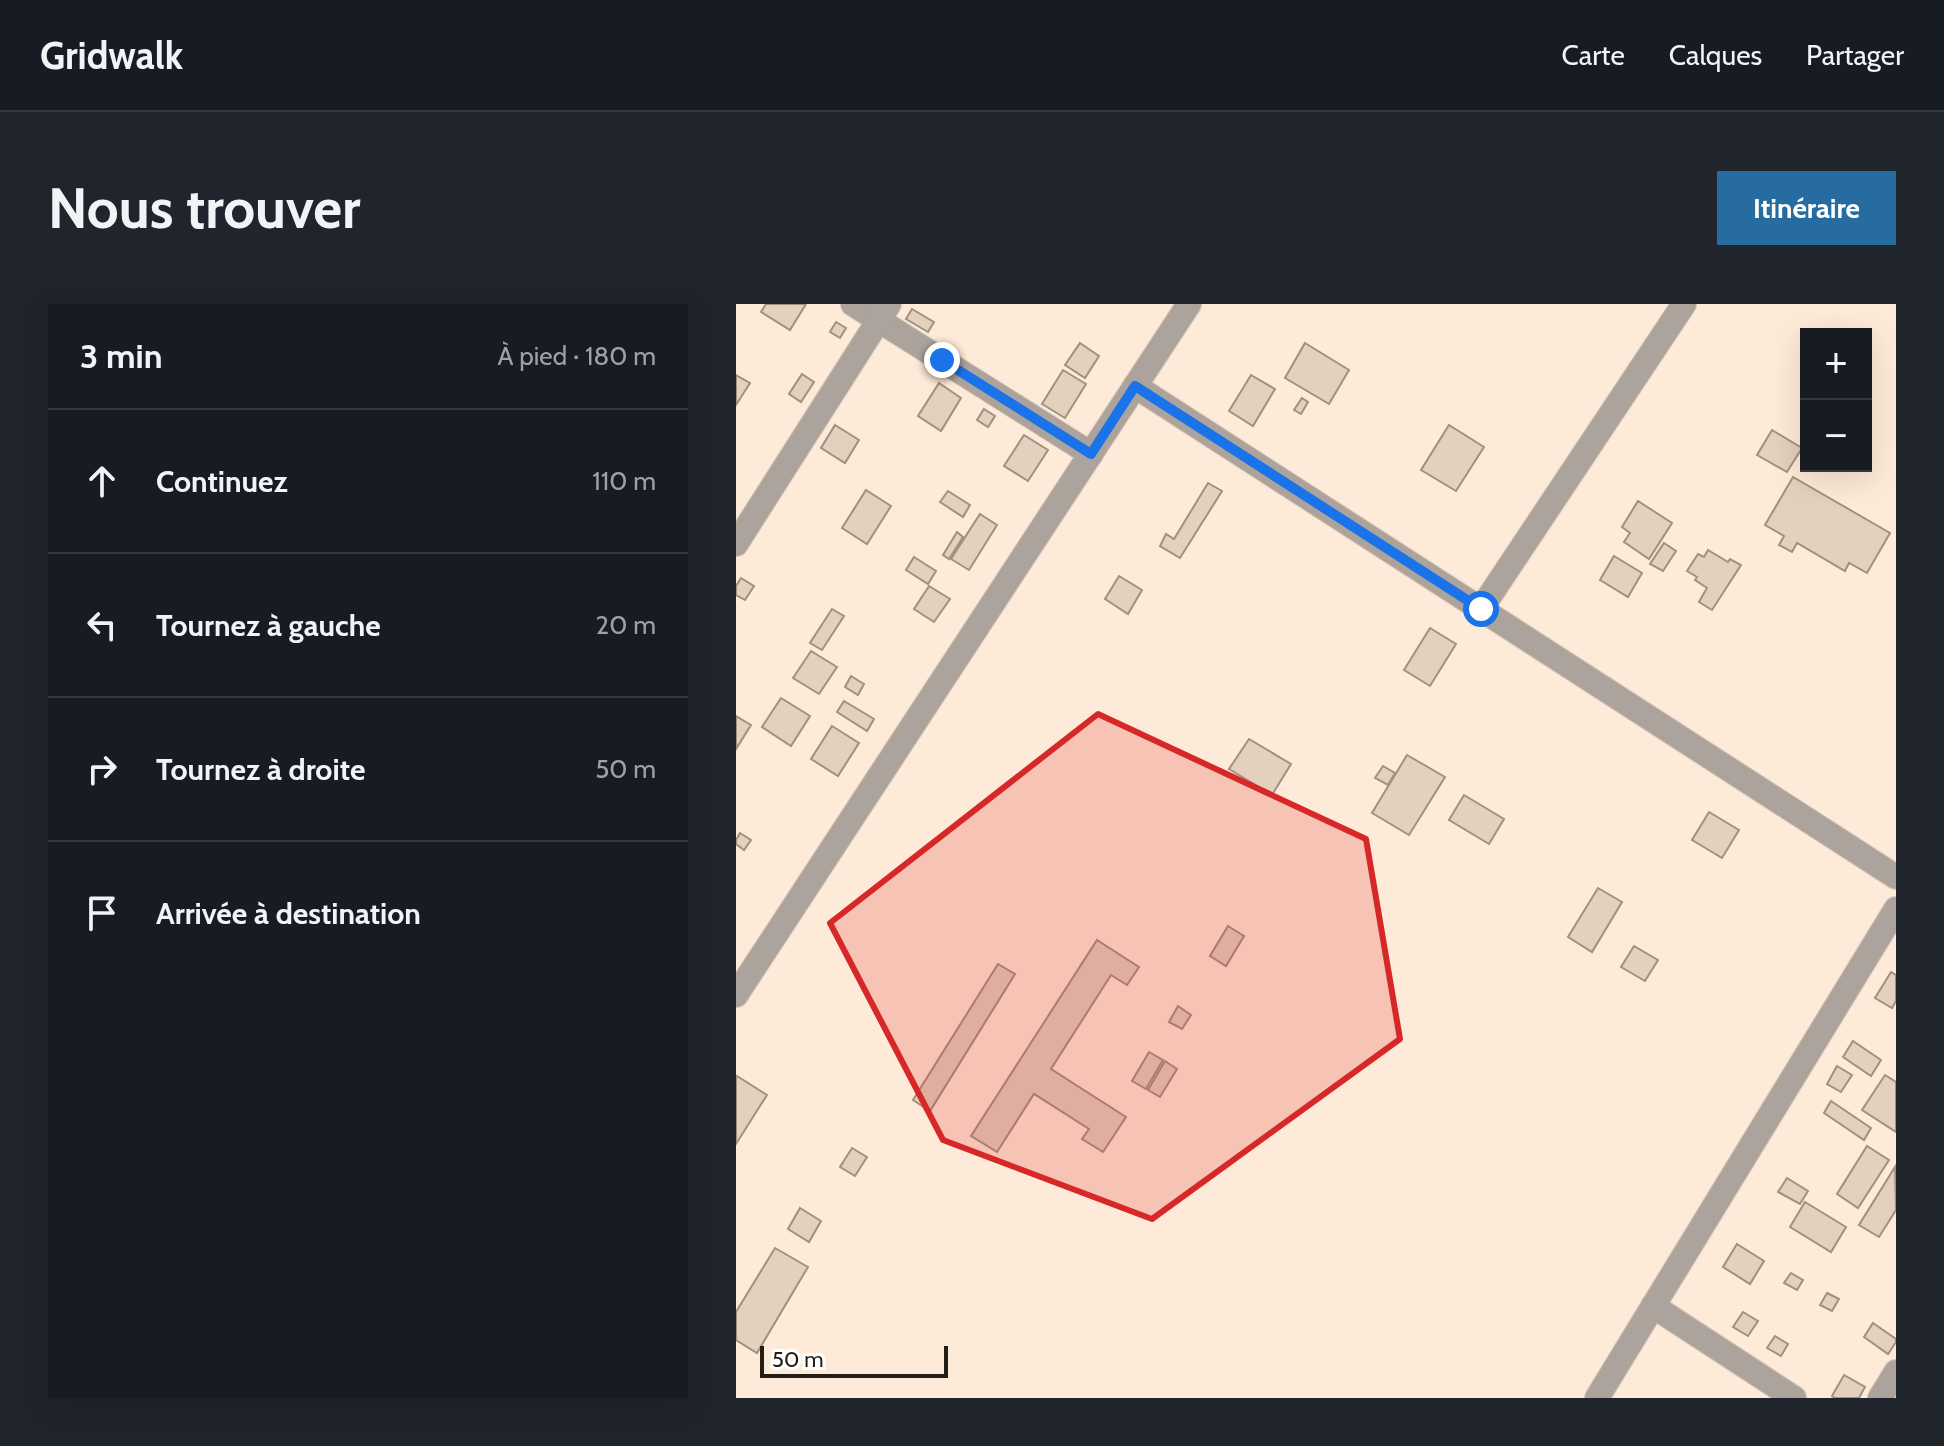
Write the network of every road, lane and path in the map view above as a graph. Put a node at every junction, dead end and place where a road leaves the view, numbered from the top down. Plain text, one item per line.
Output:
1 (853, 304) edge
2 (1189, 304) edge
3 (1684, 304) edge
4 (884, 312) edge
5 (1135, 386) junction
6 (1091, 454) junction
7 (736, 544) edge
8 (1481, 609) junction
9 (1896, 877) edge
10 (1896, 909) edge
11 (736, 995) edge
12 (1653, 1306) junction
13 (1896, 1372) edge
14 (1597, 1398) edge
15 (1794, 1398) edge
16 (1880, 1398) edge

1 - 4 street
2 - 5 street
3 - 8 street
4 - 6 street
4 - 7 street
5 - 6 street
5 - 8 street
6 - 11 street
8 - 9 street
10 - 12 street
12 - 14 street
12 - 15 street
13 - 16 street

